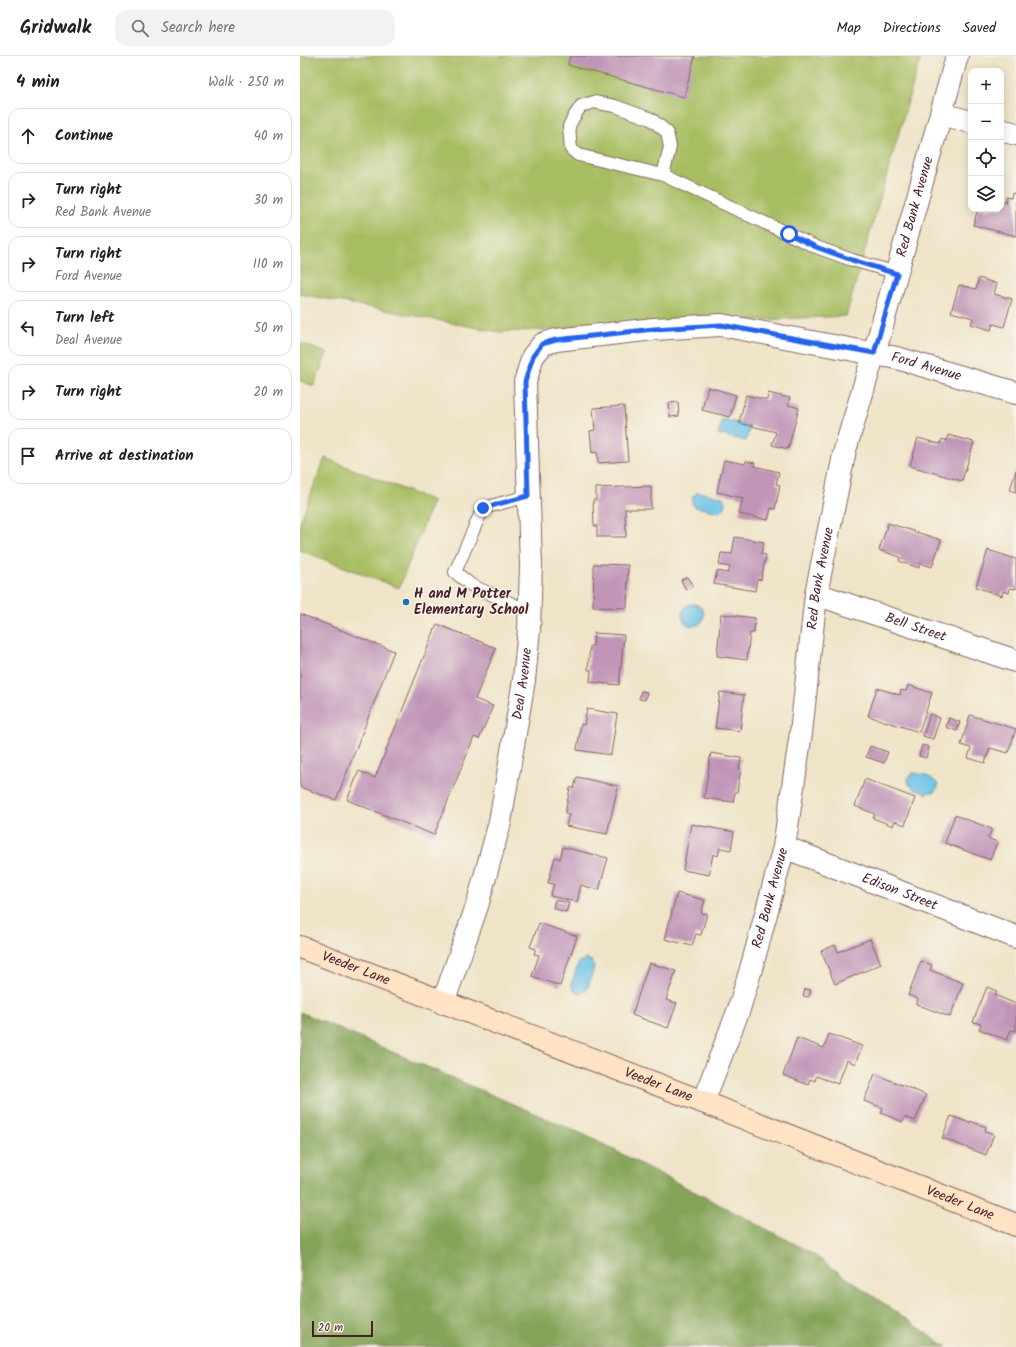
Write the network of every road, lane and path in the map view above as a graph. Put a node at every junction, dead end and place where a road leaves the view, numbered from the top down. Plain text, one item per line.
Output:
1 (957, 56) edge
2 (941, 114) junction
3 (968, 121) edge
4 (1004, 131) edge
5 (1016, 134) edge
6 (664, 175) junction
7 (897, 274) junction
8 (874, 353) junction
9 (533, 356) joint
10 (1016, 393) edge
11 (528, 496) junction
12 (816, 594) junction
13 (530, 612) junction
14 (1016, 661) edge
15 (784, 847) junction
16 (1016, 937) edge
17 (300, 947) edge
18 (443, 1003) junction
19 (703, 1102) junction
20 (1016, 1225) edge

1 - 2 street, Red Bank Avenue
2 - 3 street
2 - 7 street, Red Bank Avenue
4 - 5 street
6 - 6 lane
6 - 7 lane
7 - 8 street, Red Bank Avenue
8 - 9 street, Ford Avenue
8 - 10 street, Ford Avenue
8 - 12 street, Red Bank Avenue
9 - 11 street, Deal Avenue
11 - 13 street, Deal Avenue
11 - 13 lane
12 - 14 street, Bell Street
12 - 15 street, Red Bank Avenue
13 - 18 street, Deal Avenue
15 - 16 street, Edison Street
15 - 19 street, Red Bank Avenue
17 - 18 street, Veeder Lane
18 - 19 street, Veeder Lane
19 - 20 street, Veeder Lane

